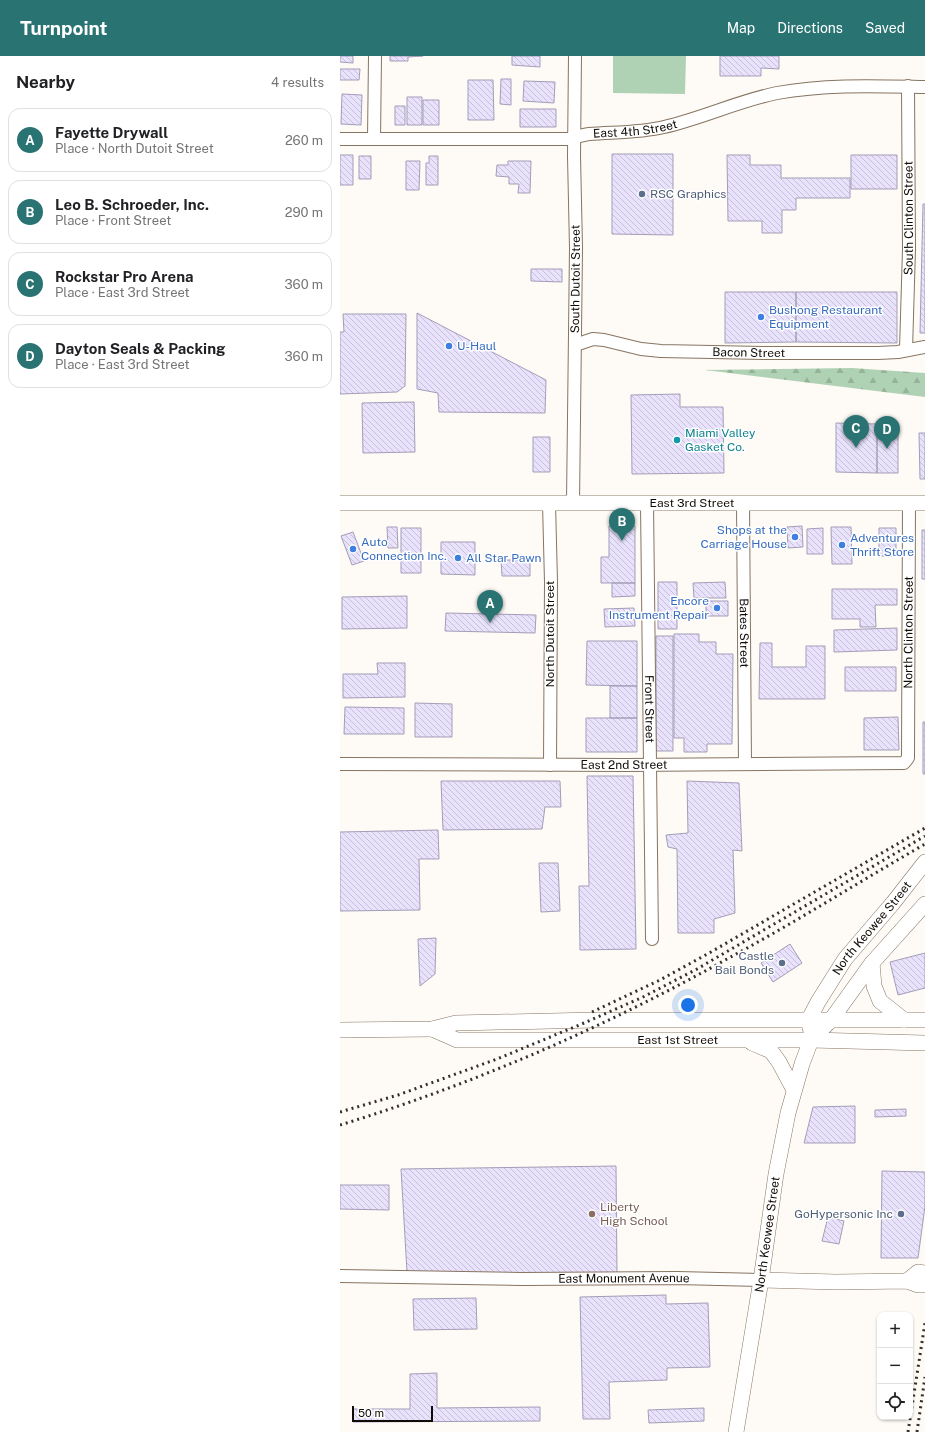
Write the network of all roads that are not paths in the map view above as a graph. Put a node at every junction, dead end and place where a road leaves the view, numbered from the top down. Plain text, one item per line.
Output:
1 (375, 56) edge
2 (575, 56) edge
3 (908, 86) junction
4 (925, 87) edge
5 (575, 137) junction
6 (340, 139) edge
7 (374, 139) junction
8 (575, 345) junction
9 (925, 347) edge
10 (906, 350) junction
11 (340, 503) edge
12 (549, 503) junction
13 (573, 503) junction
14 (647, 503) junction
15 (743, 503) junction
16 (909, 503) junction
17 (925, 503) edge
18 (906, 761) joint
19 (340, 764) edge
20 (650, 764) junction
21 (745, 764) junction
22 (550, 765) junction
23 (925, 862) edge
24 (925, 904) edge
25 (652, 940) dead end
26 (872, 963) junction
27 (809, 1019) junction
28 (831, 1020) junction
29 (904, 1020) junction
30 (925, 1020) edge
31 (432, 1029) junction
32 (340, 1030) edge
33 (743, 1040) junction
34 (811, 1040) junction
35 (925, 1043) edge
36 (794, 1090) junction
37 (925, 1272) edge
38 (340, 1276) edge
39 (761, 1280) junction
40 (907, 1281) junction
41 (925, 1285) edge
42 (736, 1432) edge

1 - 7 street
2 - 5 street, South Dutoit Street
3 - 4 street, East 4th Street
3 - 5 street, East 4th Street
3 - 10 street, South Clinton Street
5 - 7 street, East 4th Street
5 - 8 street, South Dutoit Street
6 - 7 street, East 4th Street
8 - 10 street, Bacon Street
8 - 13 street, South Dutoit Street
9 - 10 street, Bacon Street
11 - 12 main road, East 3rd Street
12 - 13 main road, East 3rd Street
12 - 22 street, North Dutoit Street
13 - 14 main road, East 3rd Street
14 - 15 main road, East 3rd Street
14 - 20 street, Front Street
15 - 16 main road, East 3rd Street
15 - 21 street, Bates Street
16 - 17 main road, East 3rd Street
16 - 18 street, North Clinton Street
18 - 21 street, East 2nd Street
19 - 22 street, East 2nd Street
20 - 21 street, East 2nd Street
20 - 22 street, East 2nd Street
20 - 25 street, Front Street
23 - 27 main road, North Keowee Street
24 - 26 main road, North Keowee Street
26 - 28 main road, North Keowee Street
26 - 29 main road
27 - 28 main road, East 1st Street
27 - 31 main road, East 1st Street
27 - 34 main road, North Keowee Street
28 - 29 main road, East 1st Street
28 - 34 main road, North Keowee Street
29 - 30 main road, East 1st Street
31 - 32 main road, East 1st Street
31 - 33 main road, East 1st Street
33 - 34 main road, East 1st Street
33 - 36 main road
34 - 35 main road, East 1st Street
34 - 36 main road, North Keowee Street
36 - 39 main road, North Keowee Street
37 - 40 main road, East Monument Avenue
38 - 39 street, East Monument Avenue
39 - 40 main road, East Monument Avenue
39 - 42 main road, North Keowee Street
40 - 41 main road, East Monument Avenue

